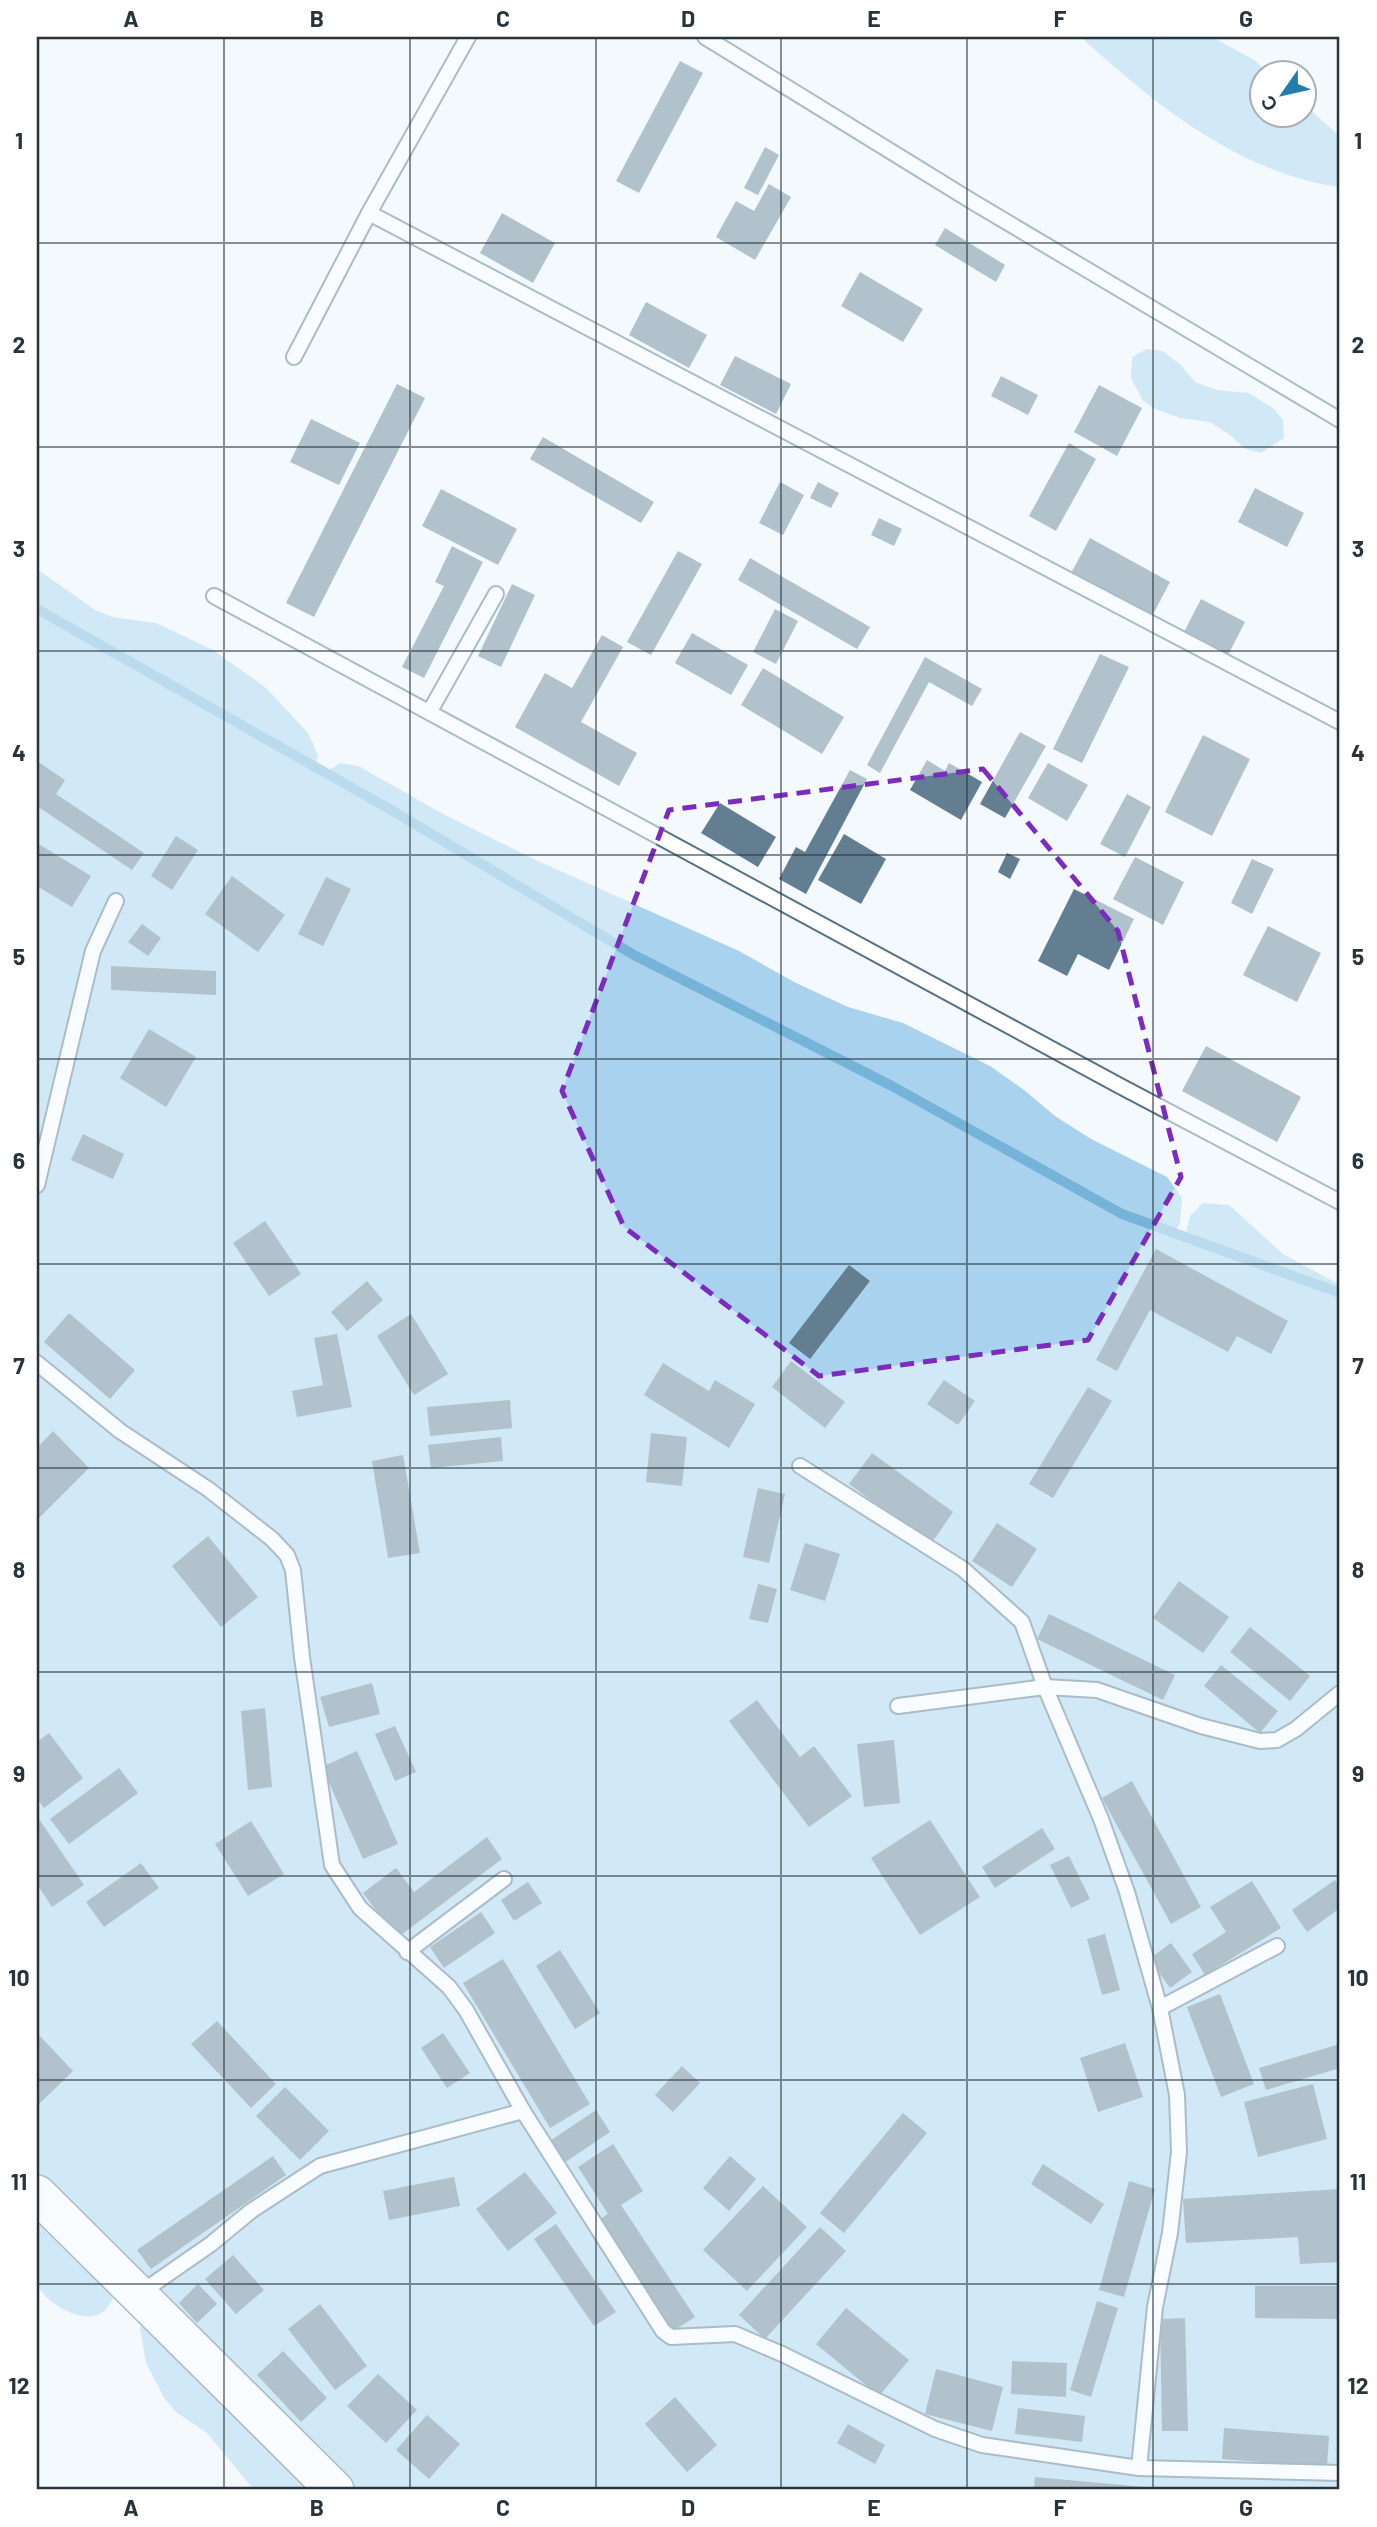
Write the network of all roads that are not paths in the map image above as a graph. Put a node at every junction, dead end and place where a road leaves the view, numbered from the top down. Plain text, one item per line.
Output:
1 (468, 37) edge
2 (705, 37) edge
3 (369, 213) junction
4 (294, 357) dead end
5 (1340, 420) edge
6 (496, 594) dead end
7 (214, 596) dead end
8 (430, 711) junction
9 (1340, 722) edge
10 (116, 901) dead end
11 (37, 1185) edge
12 (1340, 1202) edge
13 (37, 1363) edge
14 (800, 1466) dead end
15 (1045, 1687) junction
16 (1340, 1693) edge
17 (898, 1706) dead end
18 (504, 1879) dead end
19 (1277, 1946) dead end
20 (407, 1952) junction
21 (1160, 2008) junction
22 (523, 2111) junction
23 (37, 2194) edge
24 (138, 2295) junction
25 (1139, 2468) junction
26 (1340, 2473) edge
27 (335, 2490) edge

1 - 3 lane
2 - 5 lane
3 - 4 lane
3 - 9 lane
6 - 8 lane
7 - 8 lane
8 - 12 lane
10 - 11 lane
13 - 20 lane
14 - 15 lane
15 - 16 lane
15 - 17 lane
15 - 21 lane
18 - 20 lane
19 - 21 lane
20 - 22 lane
21 - 25 lane
22 - 24 lane
22 - 25 lane
23 - 24 main road
24 - 27 main road
25 - 26 lane

